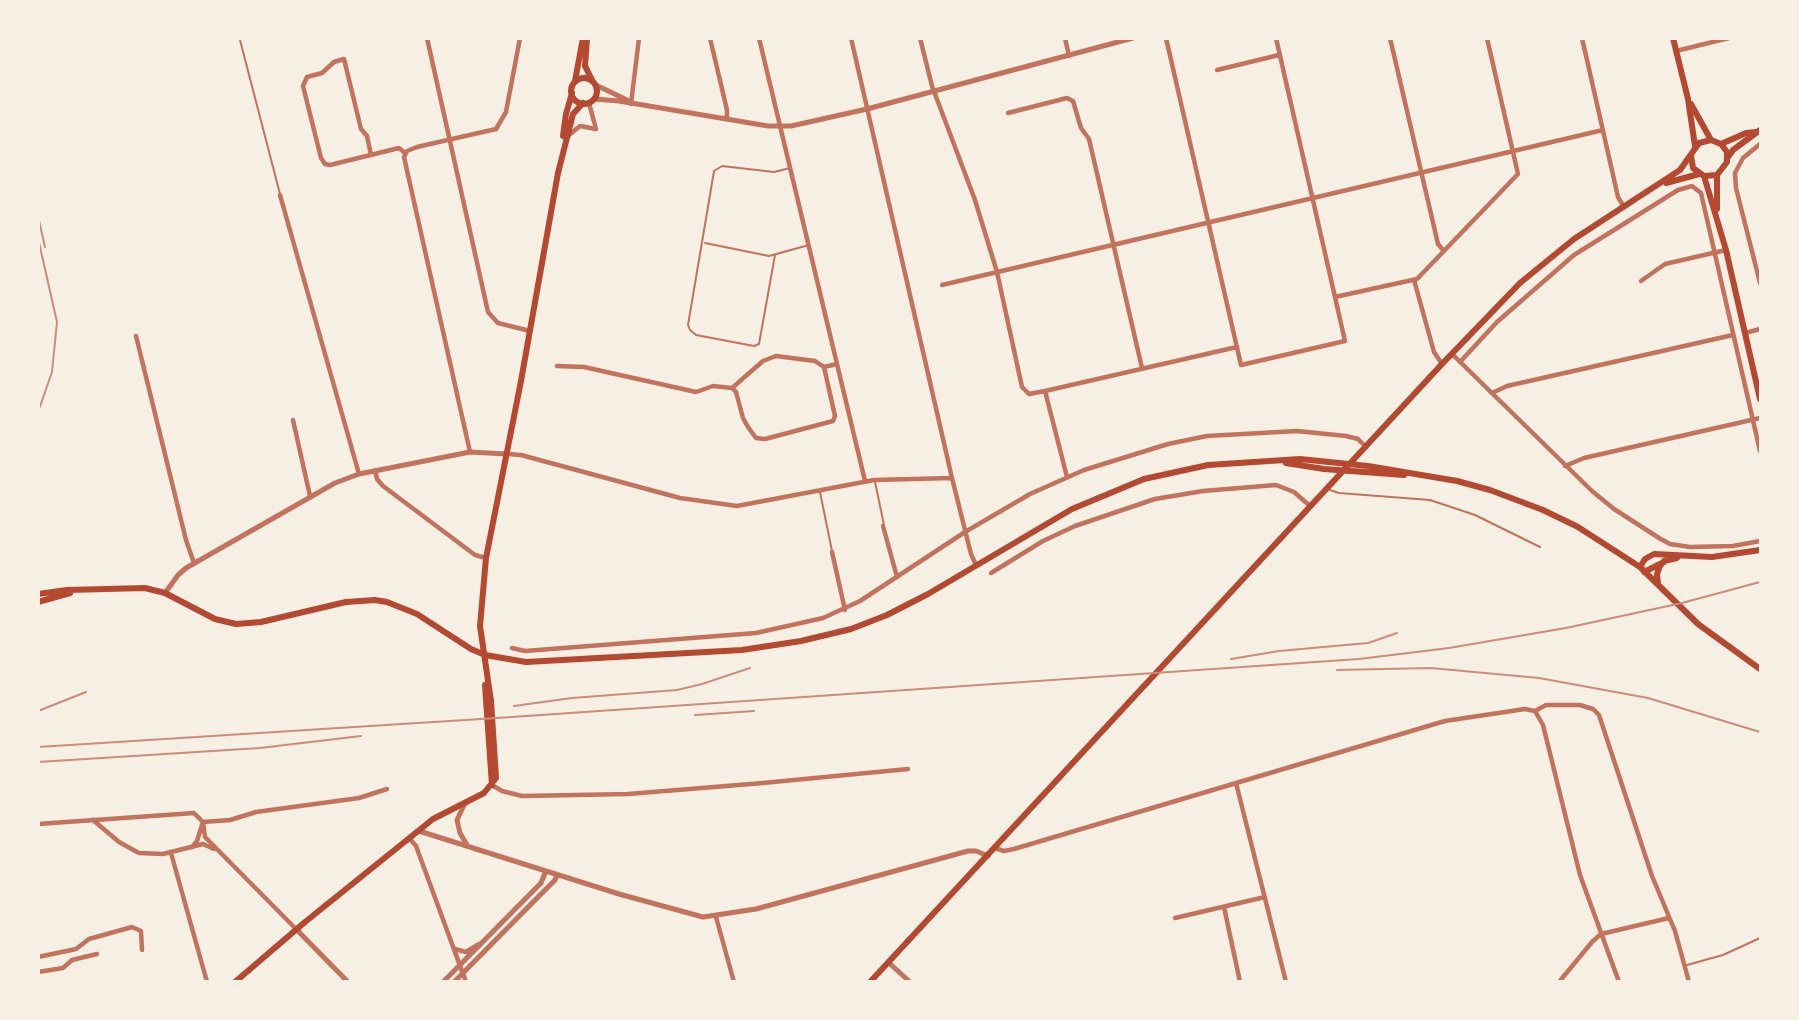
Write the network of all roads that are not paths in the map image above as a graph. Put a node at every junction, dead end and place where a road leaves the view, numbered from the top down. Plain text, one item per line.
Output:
1 (427, 38) edge
2 (520, 38) edge
3 (585, 38) edge
4 (639, 38) edge
5 (710, 38) edge
6 (759, 38) edge
7 (851, 38) edge
8 (920, 38) edge
9 (1065, 38) edge
10 (1133, 38) edge
11 (1166, 38) edge
12 (1276, 38) edge
13 (1390, 38) edge
14 (1487, 38) edge
15 (1582, 38) edge
16 (1673, 38) edge
17 (1729, 38) edge
18 (240, 40) edge
19 (1676, 51) junction
20 (1279, 55) junction
21 (1069, 56) junction
22 (1217, 70) dead end
23 (575, 82) junction
24 (594, 83) junction
25 (935, 92) junction
26 (572, 93) junction
27 (1688, 99) junction
28 (588, 102) junction
29 (634, 104) junction
30 (867, 109) junction
31 (1008, 113) dead end
32 (727, 119) junction
33 (780, 126) junction
34 (1603, 130) junction
35 (1758, 131) edge
36 (566, 137) junction
37 (449, 140) junction
38 (1711, 140) junction
39 (1721, 144) junction
40 (1760, 144) edge
41 (1695, 146) junction
42 (1513, 151) junction
43 (405, 153) junction
44 (371, 155) junction
45 (1691, 156) junction
46 (1728, 157) junction
47 (791, 168) junction
48 (558, 173) junction
49 (1421, 173) junction
50 (1702, 175) junction
51 (1717, 175) junction
52 (1660, 185) junction
53 (280, 195) joint
54 (1314, 198) junction
55 (1625, 207) junction
56 (1716, 215) junction
57 (1208, 223) junction
58 (704, 243) junction
59 (809, 245) junction
60 (1112, 245) junction
61 (1726, 250) junction
62 (1444, 251) junction
63 (1714, 253) junction
64 (775, 255) junction
65 (997, 272) junction
66 (1414, 280) junction
67 (1641, 281) dead end
68 (1760, 283) edge
69 (942, 285) dead end
70 (1335, 297) junction
71 (1760, 329) edge
72 (530, 331) junction
73 (1744, 334) junction
74 (1733, 335) junction
75 (136, 336) dead end
76 (1237, 346) junction
77 (1451, 354) junction
78 (1461, 362) junction
79 (1442, 363) junction
80 (837, 364) junction
81 (557, 366) dead end
82 (824, 367) junction
83 (1142, 368) junction
84 (732, 388) junction
85 (1045, 391) junction
86 (1492, 393) junction
87 (1760, 399) edge
88 (1760, 418) edge
89 (293, 420) dead end
90 (1752, 420) junction
91 (1363, 449) junction
92 (1760, 451) edge
93 (470, 452) junction
94 (507, 454) junction
95 (1565, 466) junction
96 (375, 471) junction
97 (359, 474) junction
98 (1067, 477) junction
99 (952, 478) junction
100 (874, 480) junction
101 (865, 481) junction
102 (1328, 486) junction
103 (819, 491) junction
104 (310, 496) junction
105 (1310, 506) junction
106 (883, 526) joint
107 (965, 532) junction
108 (1760, 541) edge
109 (1540, 547) dead end
110 (1760, 550) edge
111 (832, 552) joint
112 (1680, 557) junction
113 (486, 558) junction
114 (1664, 561) junction
115 (194, 564) junction
116 (976, 565) junction
117 (1642, 569) junction
118 (991, 573) dead end
119 (897, 577) junction
120 (82, 589) junction
121 (1661, 589) junction
122 (165, 593) junction
123 (38, 594) edge
124 (38, 602) edge
125 (845, 610) junction
126 (512, 648) dead end
127 (1760, 669) edge
128 (1535, 711) junction
129 (908, 768) dead end
130 (1236, 783) junction
131 (492, 785) junction
132 (387, 789) dead end
133 (465, 803) junction
134 (112, 817) junction
135 (93, 820) junction
136 (203, 822) junction
137 (38, 824) edge
138 (419, 831) junction
139 (108, 832) junction
140 (410, 839) junction
141 (192, 847) junction
142 (470, 847) junction
143 (995, 848) junction
144 (219, 850) junction
145 (171, 853) junction
146 (988, 856) junction
147 (546, 871) junction
148 (558, 875) junction
149 (1265, 897) junction
150 (1224, 907) junction
151 (716, 917) junction
152 (1175, 918) dead end
153 (1669, 918) junction
154 (296, 929) junction
155 (493, 930) junction
156 (1601, 934) junction
157 (499, 936) junction
158 (1760, 938) edge
159 (480, 943) junction
160 (455, 948) junction
161 (142, 950) dead end
162 (97, 954) dead end
163 (38, 957) edge
164 (888, 962) junction
165 (460, 963) junction
166 (1686, 966) junction
167 (38, 972) edge
168 (462, 972) junction
169 (207, 982) edge
170 (234, 982) edge
171 (348, 982) edge
172 (443, 982) edge
173 (454, 982) edge
174 (466, 982) edge
175 (734, 982) edge
176 (870, 982) edge
177 (910, 982) edge
178 (1240, 982) edge
179 (1286, 982) edge
180 (1559, 982) edge
181 (1619, 982) edge
182 (1689, 982) edge

1 - 37 street
2 - 37 street
3 - 23 main road
3 - 24 main road
4 - 29 street
5 - 32 street
6 - 33 street
7 - 30 street
8 - 25 street
9 - 21 street
10 - 21 street
11 - 57 street
12 - 20 street
13 - 49 street
14 - 42 street
15 - 34 street
16 - 19 main road
17 - 19 street
18 - 53 lane
19 - 27 main road
20 - 22 street
20 - 54 street
21 - 25 street
23 - 24 main road
23 - 26 main road
24 - 28 main road
24 - 29 street
25 - 30 street
25 - 65 street
26 - 28 main road
26 - 48 main road
27 - 38 main road
27 - 41 main road
28 - 29 street
28 - 36 main road
28 - 36 street
29 - 32 street
30 - 33 street
30 - 99 street
31 - 60 street
32 - 33 street
33 - 47 street
34 - 42 street
34 - 55 street
35 - 39 main road
35 - 46 main road
36 - 48 main road
37 - 43 street
37 - 72 street
38 - 39 main road
38 - 41 main road
39 - 46 main road
40 - 68 street
41 - 45 main road
42 - 49 street
42 - 62 street
43 - 44 street
43 - 93 street
44 - 44 street
45 - 50 main road
45 - 52 main road
46 - 51 main road
47 - 58 lane
47 - 59 street
48 - 72 main road
49 - 54 street
49 - 62 street
50 - 51 main road
50 - 52 main road
50 - 56 main road
51 - 56 main road
52 - 55 main road
53 - 97 street
54 - 57 street
54 - 70 street
55 - 77 main road
56 - 61 main road
57 - 60 street
57 - 76 street
58 - 64 lane
58 - 64 lane
59 - 64 lane
59 - 80 street
60 - 65 street
60 - 83 street
61 - 63 street
61 - 73 main road
62 - 66 street
63 - 67 street
63 - 74 street
63 - 78 street
65 - 69 street
65 - 85 street
66 - 70 street
66 - 79 street
70 - 76 street
71 - 73 street
72 - 94 main road
73 - 87 main road
74 - 86 street
74 - 90 street
75 - 115 street
76 - 83 street
77 - 78 street
77 - 79 main road
78 - 86 street
79 - 91 main road
80 - 82 street
80 - 101 street
81 - 84 street
82 - 84 street
82 - 84 street
83 - 85 street
85 - 98 street
86 - 95 street
88 - 90 street
89 - 104 street
90 - 92 street
90 - 95 street
91 - 98 street
91 - 102 main road
93 - 94 street
93 - 96 street
94 - 103 street
94 - 113 main road
95 - 108 street
96 - 97 street
96 - 113 street
97 - 104 street
98 - 107 street
99 - 100 street
99 - 107 street
100 - 101 street
100 - 106 lane
101 - 103 street
102 - 105 main road
102 - 109 lane
103 - 111 lane
104 - 115 street
105 - 118 street
105 - 143 main road
106 - 119 street
107 - 116 street
107 - 119 street
110 - 112 main road
111 - 125 street
112 - 114 main road
112 - 117 main road
113 - 131 main road
114 - 117 main road
114 - 121 main road
115 - 122 street
116 - 117 main road
116 - 122 main road
117 - 121 main road
119 - 125 street
120 - 122 main road
120 - 123 main road
120 - 124 main road
121 - 127 main road
125 - 126 street
128 - 130 street
128 - 153 street
128 - 156 street
129 - 131 street
130 - 143 street
130 - 149 street
131 - 133 main road
132 - 136 street
133 - 138 main road
133 - 142 street
134 - 135 street
134 - 136 street
134 - 139 street
135 - 137 street
135 - 139 street
136 - 141 street
136 - 144 street
138 - 140 main road
138 - 142 street
139 - 145 street
140 - 154 main road
140 - 160 street
141 - 144 street
141 - 145 street
142 - 147 street
143 - 146 main road
144 - 154 street
145 - 169 street
146 - 151 street
146 - 164 main road
147 - 148 street
147 - 155 street
148 - 151 street
148 - 157 street
149 - 150 street
149 - 179 street
150 - 152 street
150 - 178 street
151 - 175 street
153 - 156 street
153 - 166 street
154 - 170 main road
154 - 171 street
155 - 157 street
155 - 159 street
156 - 180 street
156 - 181 street
157 - 168 street
158 - 166 lane
159 - 160 street
159 - 165 street
160 - 165 street
161 - 163 street
162 - 167 street
164 - 176 main road
164 - 177 street
165 - 168 street
165 - 172 street
166 - 182 street
168 - 173 street
168 - 174 street

